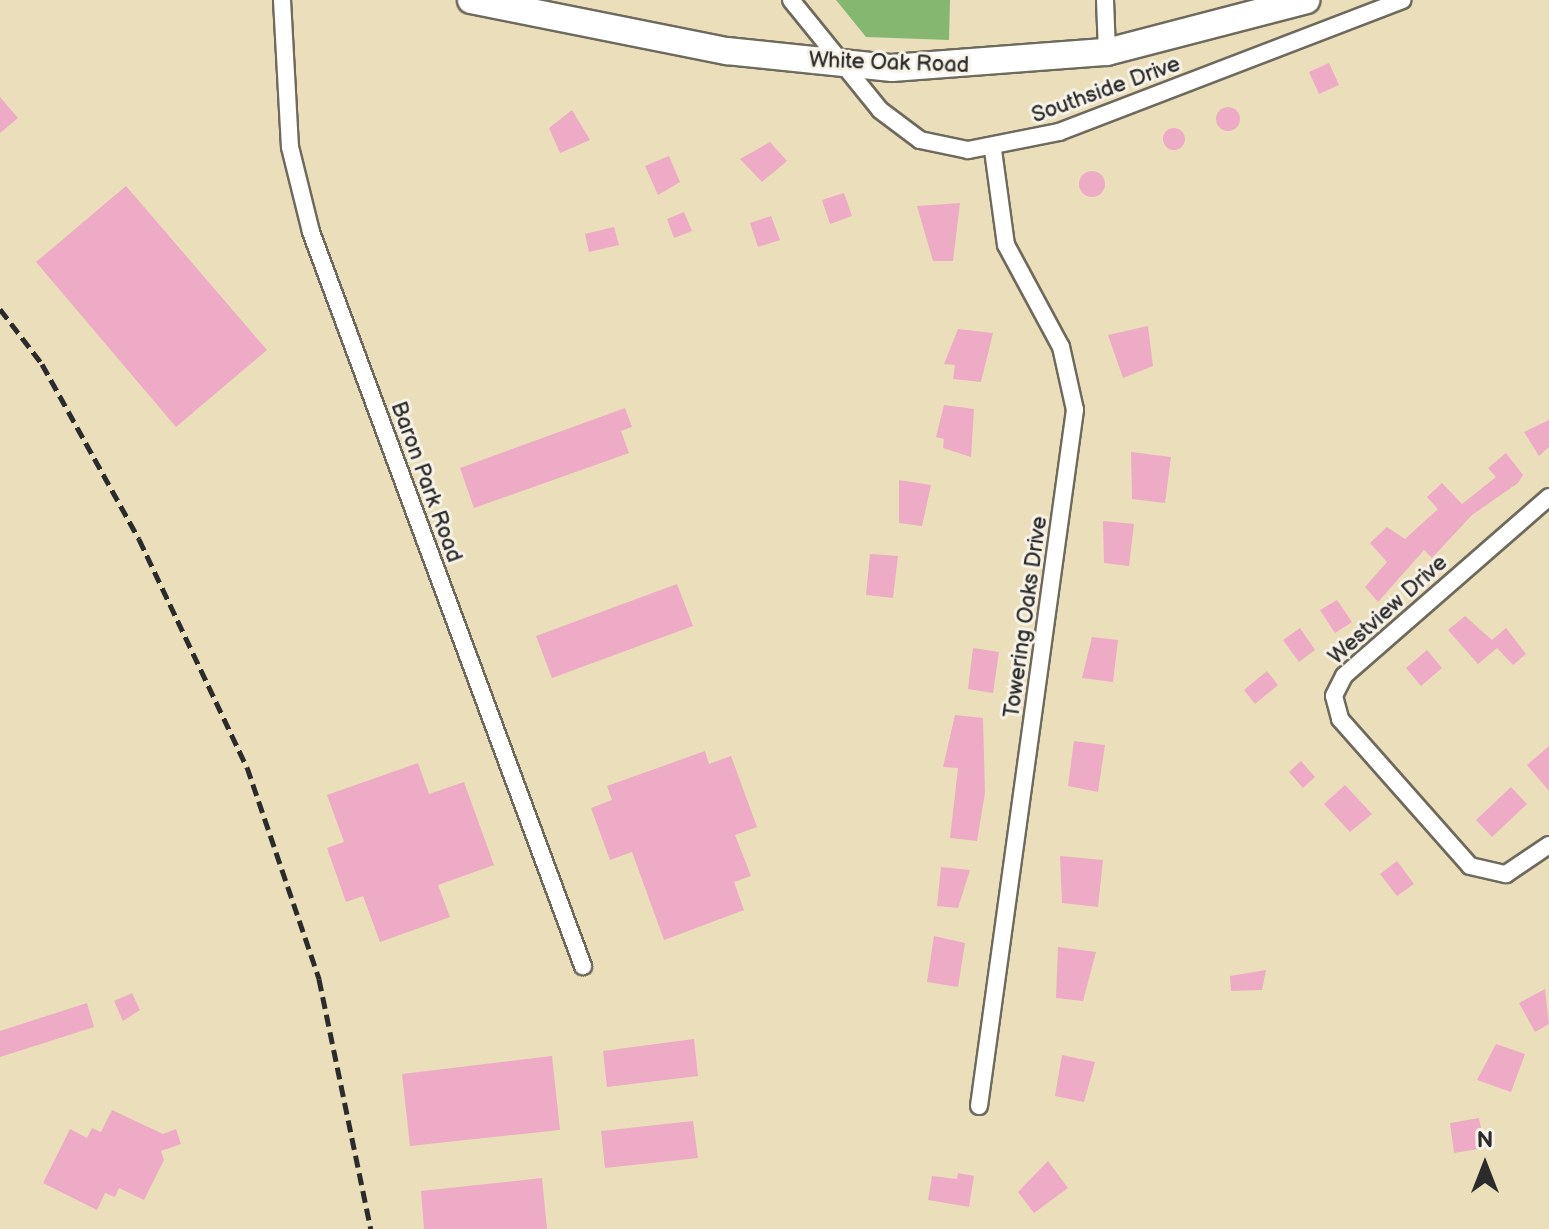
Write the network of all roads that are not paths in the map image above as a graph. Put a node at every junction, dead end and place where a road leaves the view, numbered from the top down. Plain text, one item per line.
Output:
1 (282, 0) edge
2 (471, 0) edge
3 (791, 0) edge
4 (1105, 0) edge
5 (1306, 0) edge
6 (1403, 0) edge
7 (1107, 52) junction
8 (842, 65) junction
9 (993, 150) junction
10 (1549, 497) edge
11 (1549, 845) edge
12 (583, 966) dead end
13 (979, 1106) dead end

1 - 12 street, Baron Park Road
2 - 8 main road, White Oak Road
3 - 8 street, Southside Drive
4 - 7 street
5 - 7 main road, White Oak Road
6 - 9 street, Southside Drive
7 - 8 main road, White Oak Road
8 - 9 street, Southside Drive
9 - 13 street, Towering Oaks Drive
10 - 11 street, Westview Drive

